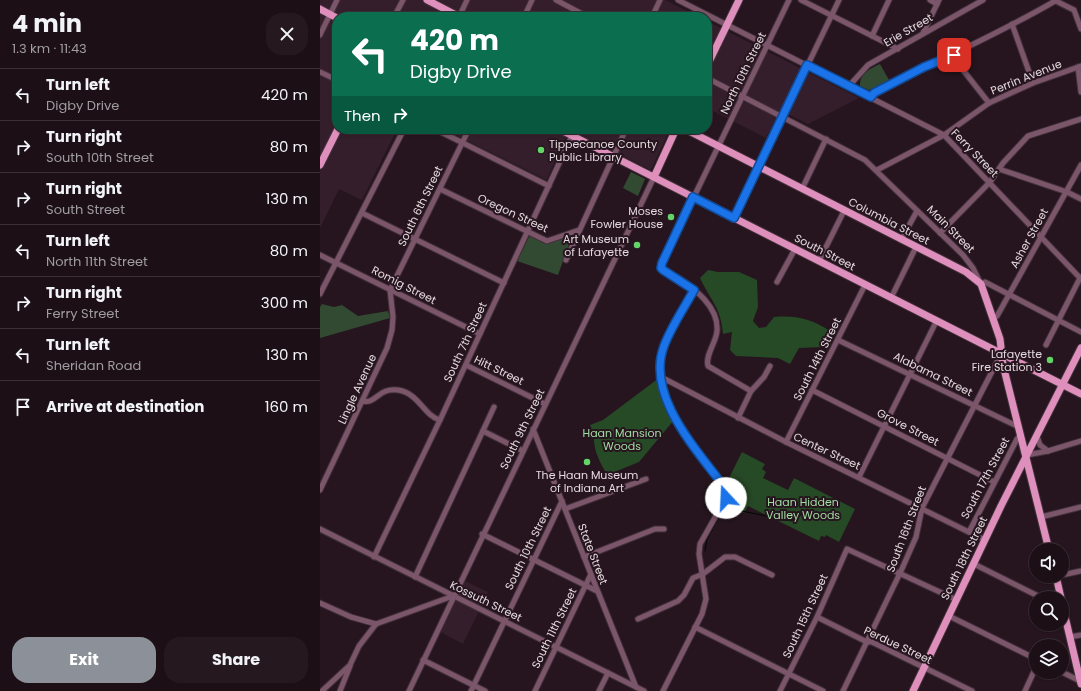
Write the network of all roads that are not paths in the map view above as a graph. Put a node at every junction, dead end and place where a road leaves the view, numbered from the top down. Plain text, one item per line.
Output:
1 (338, 0) edge
2 (403, 0) edge
3 (427, 0) edge
4 (467, 0) edge
5 (532, 0) edge
6 (556, 0) edge
7 (660, 0) edge
8 (678, 0) edge
9 (739, 0) edge
10 (789, 0) edge
11 (801, 0) edge
12 (838, 0) edge
13 (889, 0) edge
14 (930, 0) edge
15 (984, 0) edge
16 (1055, 0) edge
17 (938, 2) edge
18 (320, 9) edge
19 (335, 12) edge
20 (397, 12) edge
21 (450, 12) edge
22 (461, 12) edge
23 (526, 12) edge
24 (579, 12) edge
25 (654, 12) edge
26 (702, 12) edge
27 (332, 15) edge
28 (831, 15) junction
29 (712, 17) edge
30 (332, 19) edge
31 (727, 24) junction
32 (1012, 24) junction
33 (1081, 29) edge
34 (922, 34) junction
35 (320, 35) edge
36 (872, 36) junction
37 (767, 45) junction
38 (898, 49) junction
39 (712, 56) edge
40 (952, 56) junction
41 (807, 65) junction
42 (1079, 67) edge
43 (320, 72) edge
44 (332, 78) edge
45 (712, 81) edge
46 (1033, 82) junction
47 (849, 86) junction
48 (1081, 92) edge
49 (742, 96) junction
50 (871, 97) junction
51 (988, 103) junction
52 (782, 117) junction
53 (1081, 119) edge
54 (336, 134) edge
55 (402, 134) edge
56 (445, 134) edge
57 (466, 134) edge
58 (573, 134) edge
59 (577, 134) edge
60 (624, 134) edge
61 (674, 134) edge
62 (695, 134) edge
63 (944, 134) junction
64 (826, 139) junction
65 (462, 142) junction
66 (718, 146) junction
67 (613, 156) junction
68 (320, 165) edge
69 (1081, 165) edge
70 (758, 166) junction
71 (999, 169) junction
72 (877, 170) junction
73 (654, 177) junction
74 (990, 182) junction
75 (549, 186) junction
76 (440, 189) junction
77 (802, 189) junction
78 (1066, 192) junction
79 (693, 197) junction
80 (1081, 199) edge
81 (844, 210) junction
82 (917, 211) junction
83 (362, 213) junction
84 (734, 218) junction
85 (579, 230) junction
86 (528, 232) junction
87 (940, 233) junction
88 (1041, 236) junction
89 (415, 239) junction
90 (901, 240) junction
91 (916, 247) junction
92 (795, 249) junction
93 (320, 254) edge
94 (566, 260) dead end
95 (818, 261) junction
96 (336, 262) junction
97 (969, 263) junction
98 (966, 272) junction
99 (1081, 278) edge
100 (777, 282) dead end
101 (504, 283) junction
102 (981, 284) junction
103 (865, 285) junction
104 (694, 290) junction
105 (390, 291) junction
106 (320, 294) edge
107 (1009, 295) junction
108 (891, 298) junction
109 (993, 318) junction
110 (1058, 320) junction
111 (936, 322) junction
112 (1081, 332) edge
113 (480, 334) junction
114 (838, 340) junction
115 (1046, 345) dead end
116 (1081, 348) edge
117 (1001, 354) junction
118 (466, 365) junction
119 (770, 366) dead end
120 (910, 373) junction
121 (661, 378) junction
122 (1063, 385) junction
123 (812, 390) junction
124 (751, 391) junction
125 (1081, 394) edge
126 (362, 401) junction
127 (545, 404) junction
128 (974, 406) junction
129 (494, 407) dead end
130 (738, 418) junction
131 (440, 420) junction
132 (884, 426) junction
133 (1019, 427) junction
134 (533, 429) junction
135 (483, 430) junction
136 (1038, 435) junction
137 (1021, 437) junction
138 (1081, 441) edge
139 (786, 442) junction
140 (523, 450) junction
141 (1048, 451) junction
142 (1027, 455) junction
143 (947, 458) junction
144 (859, 476) junction
145 (1017, 476) junction
146 (1031, 476) junction
147 (646, 479) dead end
148 (994, 482) junction
149 (320, 490) edge
150 (562, 501) junction
151 (1081, 507) edge
152 (922, 508) junction
153 (565, 509) junction
154 (1041, 517) junction
155 (320, 529) edge
156 (664, 529) dead end
157 (969, 532) junction
158 (482, 534) junction
159 (985, 540) junction
160 (1047, 543) edge
161 (374, 557) junction
162 (584, 557) junction
163 (533, 560) junction
164 (974, 564) junction
165 (1081, 571) edge
166 (591, 574) junction
167 (702, 574) junction
168 (900, 574) junction
169 (1069, 574) edge
170 (772, 575) dead end
171 (415, 577) junction
172 (586, 586) junction
173 (597, 591) junction
174 (1029, 592) edge
175 (453, 596) junction
176 (957, 600) junction
177 (320, 604) edge
178 (949, 616) junction
179 (816, 617) junction
180 (638, 619) dead end
181 (504, 621) junction
182 (376, 624) junction
183 (695, 627) junction
184 (1068, 631) edge
185 (1081, 635) edge
186 (1070, 638) junction
187 (867, 642) junction
188 (555, 647) junction
189 (1029, 656) edge
190 (423, 660) junction
191 (350, 665) junction
192 (924, 667) junction
193 (608, 673) junction
194 (788, 674) junction
195 (1069, 676) edge
196 (1030, 679) edge
197 (1081, 683) edge
198 (474, 685) junction
199 (636, 687) junction
200 (322, 691) edge
201 (340, 691) edge
202 (408, 691) edge
203 (471, 691) edge
204 (485, 691) edge
205 (534, 691) edge
206 (599, 691) edge
207 (644, 691) edge
208 (663, 691) edge
209 (780, 691) edge
210 (823, 691) edge
211 (843, 691) edge
212 (913, 691) edge
213 (972, 691) edge
214 (1025, 691) edge

1 - 19 street
2 - 20 street
3 - 21 main road
4 - 22 street
5 - 23 street
6 - 24 street
7 - 25 street
8 - 26 street, Ferry Street
9 - 31 main road
10 - 37 street, North 10th Street
11 - 28 street
12 - 28 street
13 - 36 street
14 - 17 street
15 - 34 street, Erie Street
16 - 32 street
16 - 33 street
17 - 34 street
18 - 27 main road
28 - 36 street
28 - 41 street
29 - 31 street, Ferry Street
30 - 35 street
31 - 37 street, Ferry Street
31 - 39 main road
32 - 40 street
32 - 46 street
34 - 38 street, Erie Street
36 - 38 street
37 - 41 street, Ferry Street
37 - 49 street, North 10th Street
38 - 47 street, Erie Street
40 - 50 street
40 - 51 street
41 - 47 street, Ferry Street
41 - 52 street
42 - 46 street, Perrin Avenue
42 - 48 street
43 - 44 street
45 - 49 street, Main Street
46 - 51 street, Perrin Avenue
47 - 50 street, Ferry Street
49 - 52 street, Main Street
49 - 66 street, North 10th Street
50 - 63 street, Ferry Street
51 - 63 street, Perrin Avenue
52 - 64 street, Main Street
52 - 70 street
53 - 71 street
54 - 68 main road
55 - 83 street
56 - 65 street
57 - 65 street, South 6th Street
58 - 75 street, South 7th Street
59 - 67 main road, South Street
60 - 67 street
61 - 73 main road
62 - 66 main road, Columbia Street
63 - 72 street, Perrin Avenue
63 - 74 street, Ferry Street
64 - 72 street, Main Street
64 - 77 street
65 - 75 street
65 - 76 street, South 6th Street
66 - 70 main road, Columbia Street
66 - 79 street, North 10th Street
67 - 73 main road, South Street
67 - 85 street
69 - 78 street, Asher Street
70 - 77 main road, Columbia Street
70 - 84 street
71 - 74 street
71 - 78 street
72 - 82 street, Main Street
73 - 79 main road, South Street
73 - 127 street, South 9th Street
74 - 87 street
74 - 88 street, Ferry Street
75 - 86 street, South 7th Street
76 - 86 street, Oregon Street
76 - 89 street, South 6th Street
77 - 81 main road, Columbia Street
78 - 80 street
78 - 88 street, Asher Street
79 - 84 main road, South Street
79 - 104 street
81 - 90 main road, Columbia Street
81 - 95 street
82 - 87 street, Main Street
82 - 90 street
83 - 89 street
83 - 96 street
84 - 92 main road, South Street
85 - 86 street, Oregon Street
85 - 94 street
86 - 101 street, South 7th Street
87 - 97 street, Main Street
88 - 99 street, Ferry Street
88 - 107 street, Asher Street
89 - 101 street
89 - 105 street, South 6th Street
90 - 91 main road, Columbia Street
91 - 98 main road, Columbia Street
91 - 108 street
92 - 95 main road, South Street
92 - 100 street
93 - 96 street, Romig Street
95 - 103 main road, South Street
96 - 105 street, Romig Street
96 - 106 street
97 - 98 street
97 - 102 street, Main Street
98 - 102 main road, Columbia Street
99 - 110 street
101 - 113 street, South 7th Street
102 - 107 street, Columbia Street
102 - 109 main road, Main Street
103 - 108 main road, South Street
103 - 114 street, South 14th Street
104 - 121 street
104 - 124 street
105 - 113 street, Romig Street
105 - 126 street, Lingle Avenue
107 - 109 street, Asher Street
107 - 110 street, Columbia Street
108 - 111 main road, South Street
109 - 117 main road, Main Street
110 - 112 street, Columbia Street
110 - 115 street
111 - 117 main road, South Street
111 - 120 street
113 - 118 street, South 7th Street
114 - 120 street, Alabama Street
114 - 123 street, South 14th Street
116 - 122 main road, South 18th Street
117 - 122 main road, South Street
117 - 128 street, South 16th Street
117 - 133 main road, Main Street
118 - 127 street, Hitt Street
118 - 131 street, South 7th Street
119 - 124 street
120 - 128 street, Alabama Street
120 - 132 street
121 - 130 street, Center Street
121 - 167 street
122 - 125 main road, South Street
122 - 136 main road, South 18th Street
123 - 132 street, Grove Street
123 - 139 street, South 14th Street
124 - 130 street
126 - 131 street
126 - 149 street, Lingle Avenue
127 - 134 street, South 9th Street
128 - 133 street, Alabama Street
128 - 143 street, South 16th Street
129 - 135 street
130 - 139 street, Center Street
131 - 161 street, South 7th Street
132 - 143 street, Grove Street
132 - 144 street
133 - 137 main road, Main Street
134 - 140 street, South 9th Street
134 - 150 street, State Street
135 - 140 street
135 - 171 street
136 - 137 main road
136 - 141 street
136 - 142 main road, South 18th Street
137 - 142 main road, Main Street
137 - 148 street, South 17th Street
138 - 141 street
139 - 144 street, Center Street
140 - 158 street, South 9th Street
141 - 142 street
142 - 145 main road, South 18th Street
142 - 146 main road, Main Street
143 - 148 street, Grove Street
143 - 152 street, South 16th Street
144 - 152 street, Center Street
145 - 146 main road
145 - 159 main road, South 18th Street
146 - 154 main road, Main Street
147 - 153 street
148 - 157 street, South 17th Street
150 - 153 street, State Street
150 - 163 street, South 10th Street
151 - 154 street
152 - 157 street, Center Street
152 - 168 street, South 16th Street
153 - 162 street, State Street
154 - 160 main road, Main Street
155 - 161 street, Kossuth Street
156 - 162 street
157 - 159 street, Center Street
158 - 163 street
158 - 175 street, South 9th Street
159 - 164 main road, South 18th Street
161 - 171 street, Kossuth Street
162 - 166 street, State Street
163 - 172 street
163 - 181 street, South 10th Street
164 - 174 street
164 - 176 main road, South 18th Street
165 - 169 street
166 - 172 street, South 11th Street
166 - 173 street, State Street
167 - 170 street
167 - 180 street
167 - 183 street
168 - 176 street
168 - 179 street, South 15th Street
168 - 187 street, South 16th Street
171 - 175 street, Kossuth Street
172 - 173 street
172 - 188 street, South 11th Street
173 - 199 street, State Street
175 - 181 street, Kossuth Street
175 - 182 street
175 - 190 street, South 9th Street
176 - 178 main road, South 18th Street
177 - 182 street
178 - 189 street
178 - 192 main road, South 18th Street
179 - 187 street, Perdue Street
179 - 194 street, South 15th Street
181 - 188 street, Kossuth Street
181 - 198 street, South 10th Street
182 - 191 street
183 - 194 street
183 - 208 street
184 - 186 main road
185 - 186 street
186 - 197 main road
187 - 192 street, Perdue Street
187 - 211 street, South 16th Street
188 - 193 street, Kossuth Street
188 - 205 street, South 11th Street
190 - 198 street
190 - 202 street, South 9th Street
191 - 200 street
191 - 201 street
192 - 212 main road, South 18th Street
192 - 213 street, Perdue Street
193 - 199 street, Kossuth Street
193 - 206 street
194 - 209 street, South 15th Street
194 - 210 street
195 - 197 street
196 - 214 street
198 - 203 street, South 10th Street
198 - 204 street
199 - 207 street, Kossuth Street

